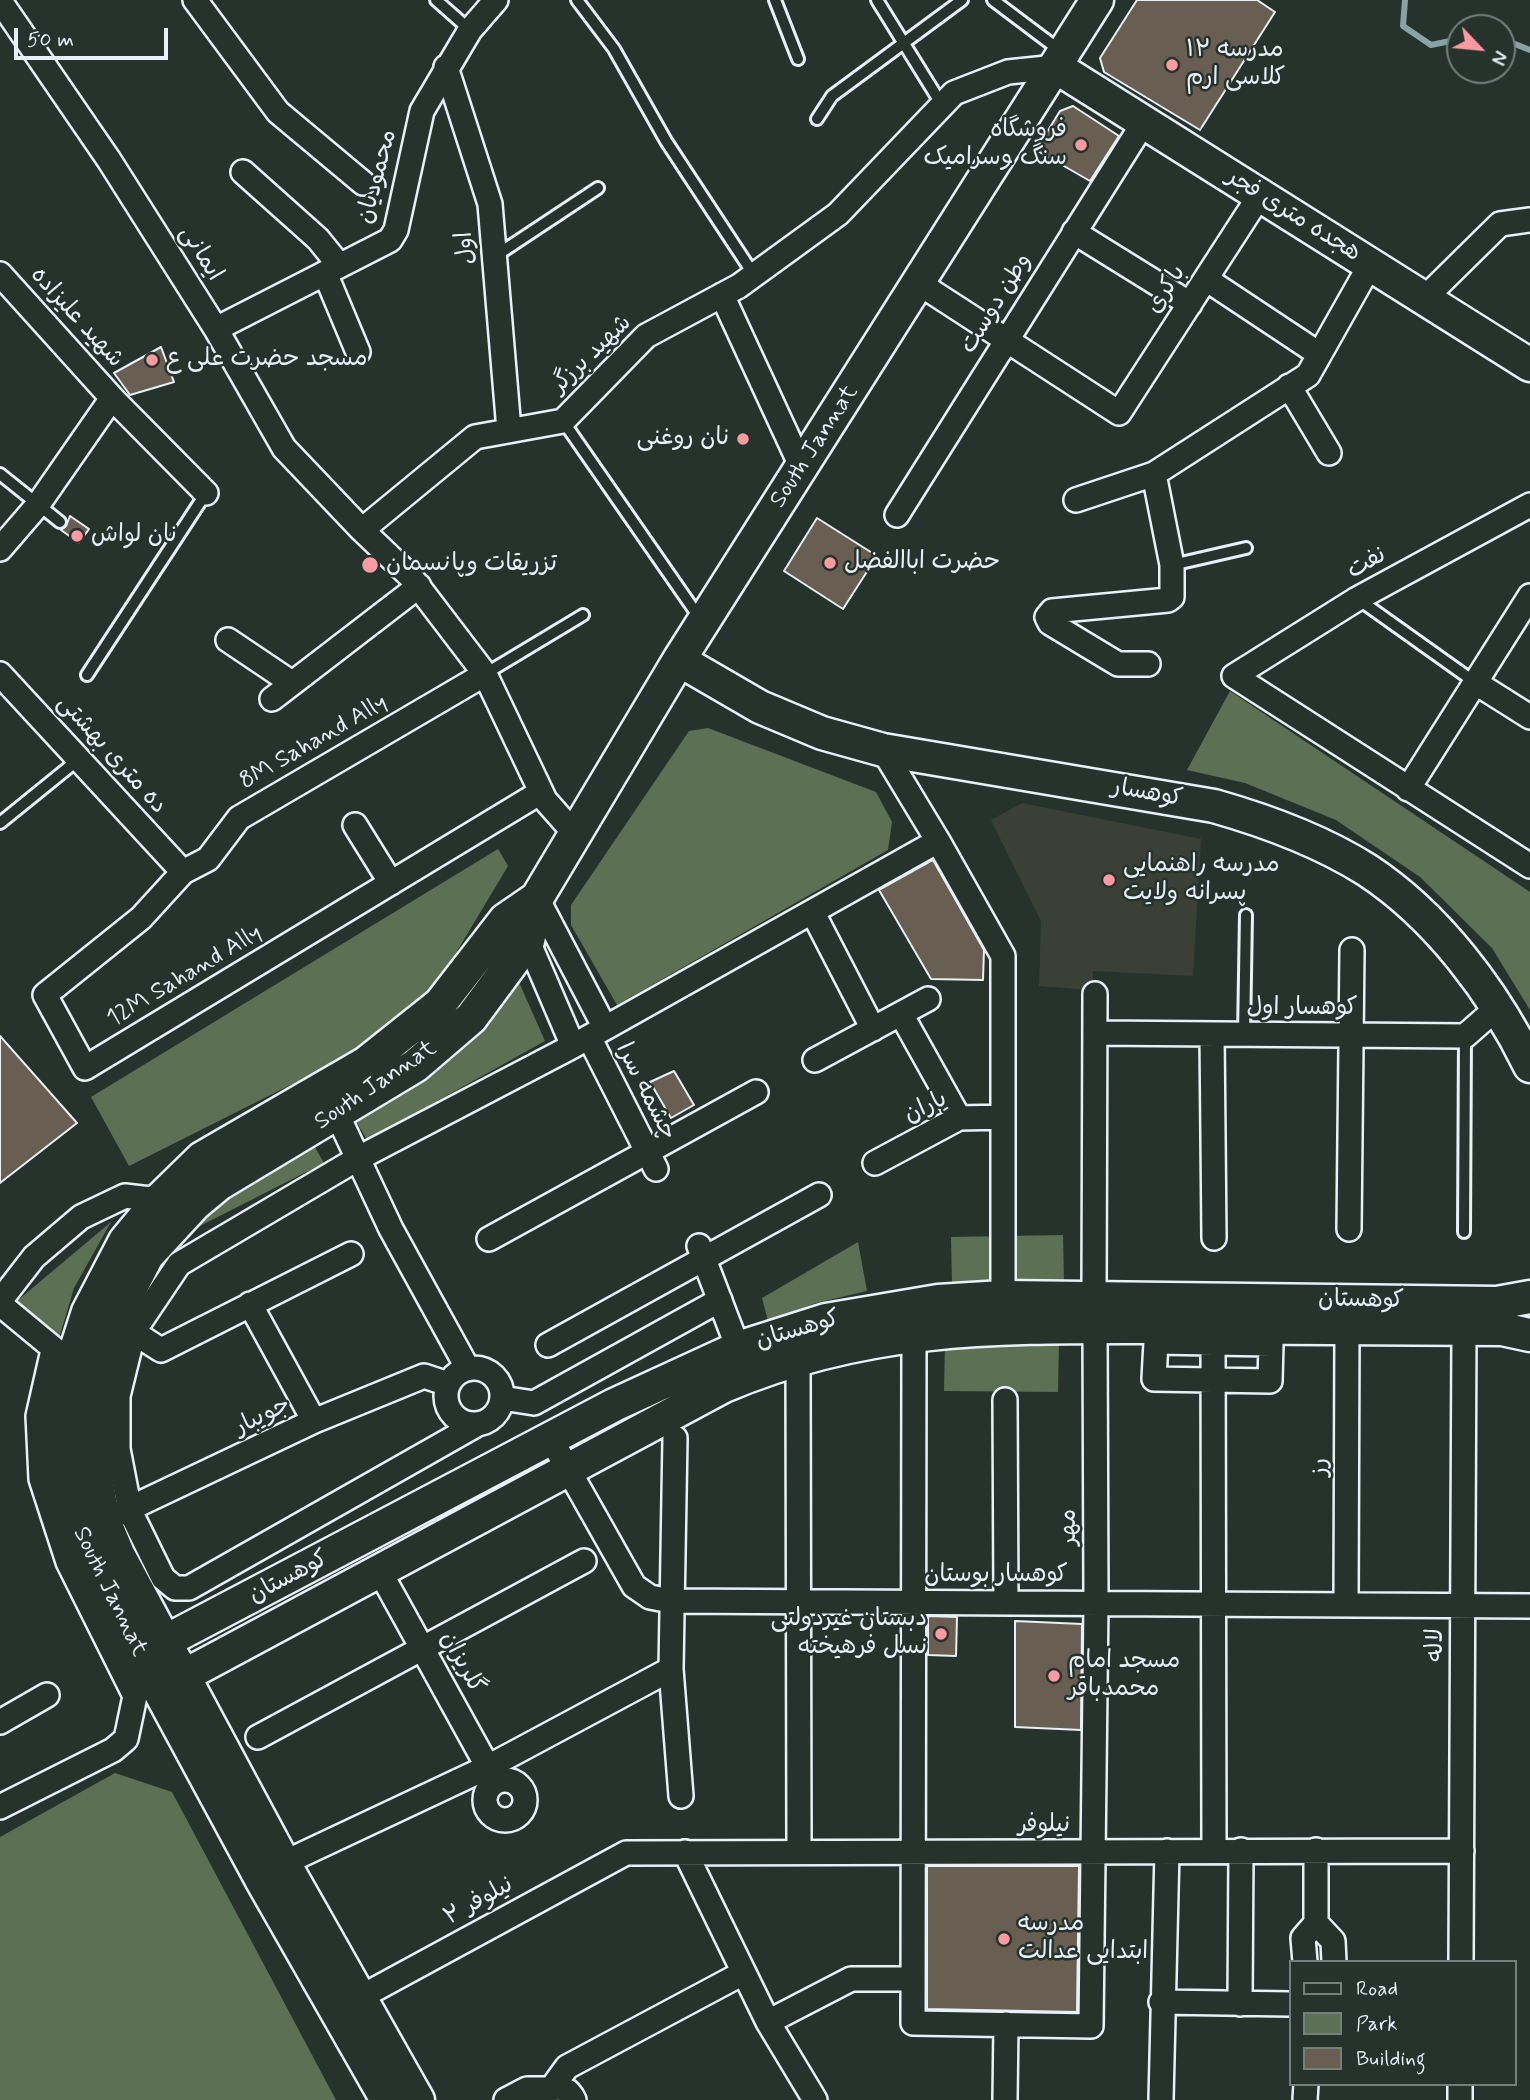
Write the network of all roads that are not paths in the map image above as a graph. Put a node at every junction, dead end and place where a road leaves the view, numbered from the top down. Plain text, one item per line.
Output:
1 (195, 0) edge
2 (436, 0) edge
3 (496, 0) edge
4 (577, 0) edge
5 (775, 0) edge
6 (877, 0) edge
7 (962, 0) edge
8 (993, 0) edge
9 (1097, 0) edge
10 (0, 1) edge
11 (470, 30) junction
12 (904, 43) junction
13 (798, 59) dead end
14 (1060, 60) junction
15 (446, 67) junction
16 (942, 105) junction
17 (817, 118) dead end
18 (1144, 122) junction
19 (243, 172) dead end
20 (363, 183) dead end
21 (598, 188) dead end
22 (1260, 195) junction
23 (1530, 220) edge
24 (1074, 232) junction
25 (494, 257) junction
26 (1370, 265) junction
27 (332, 269) junction
28 (0, 274) edge
29 (754, 275) junction
30 (1206, 279) junction
31 (920, 284) junction
32 (722, 295) junction
33 (1424, 299) junction
34 (1190, 304) junction
35 (216, 329) junction
36 (1005, 339) junction
37 (358, 352) dead end
38 (1319, 354) junction
39 (1530, 365) edge
40 (1289, 386) junction
41 (112, 398) junction
42 (563, 421) junction
43 (509, 430) junction
44 (1329, 453) dead end
45 (802, 468) junction
46 (0, 474) edge
47 (1154, 474) junction
48 (206, 493) joint
49 (1076, 500) dead end
50 (1530, 505) edge
51 (37, 506) junction
52 (897, 515) dead end
53 (60, 523) dead end
54 (362, 530) junction
55 (1246, 548) dead end
56 (0, 549) edge
57 (1172, 565) junction
58 (419, 586) junction
59 (1530, 596) edge
60 (1357, 599) junction
61 (583, 615) dead end
62 (703, 623) junction
63 (228, 640) dead end
64 (679, 660) junction
65 (1148, 664) dead end
66 (0, 674) edge
67 (485, 674) junction
68 (87, 675) dead end
69 (1476, 682) junction
70 (292, 683) junction
71 (272, 699) dead end
72 (1530, 717) edge
73 (883, 750) junction
74 (79, 760) junction
75 (1408, 789) junction
76 (541, 792) junction
77 (0, 823) edge
78 (355, 825) dead end
79 (576, 835) junction
80 (937, 841) junction
81 (1529, 862) edge
82 (183, 872) junction
83 (391, 883) junction
84 (537, 898) junction
85 (813, 913) junction
86 (1246, 915) dead end
87 (528, 941) junction
88 (1352, 950) dead end
89 (1095, 994) dead end
90 (929, 999) dead end
91 (1498, 1007) junction
92 (901, 1014) junction
93 (873, 1029) junction
94 (1095, 1034) junction
95 (1212, 1034) junction
96 (1244, 1035) junction
97 (1351, 1035) junction
98 (1465, 1036) junction
99 (589, 1037) junction
100 (815, 1060) dead end
101 (1530, 1066) edge
102 (756, 1093) dead end
103 (337, 1114) junction
104 (1003, 1117) junction
105 (959, 1118) junction
106 (357, 1158) junction
107 (651, 1161) junction
108 (875, 1163) dead end
109 (819, 1195) dead end
110 (159, 1200) junction
111 (1349, 1229) dead end
112 (1464, 1232) dead end
113 (1214, 1238) dead end
114 (489, 1239) dead end
115 (701, 1252) junction
116 (351, 1254) dead end
117 (1003, 1297) junction
118 (1530, 1297) edge
119 (720, 1300) junction
120 (0, 1302) edge
121 (250, 1304) junction
122 (1094, 1312) junction
123 (124, 1326) junction
124 (1347, 1328) junction
125 (1464, 1329) junction
126 (914, 1335) junction
127 (1213, 1335) junction
128 (1530, 1335) edge
129 (548, 1345) dead end
130 (63, 1356) junction
131 (798, 1359) junction
132 (725, 1364) junction
133 (468, 1369) junction
134 (1213, 1380) junction
135 (448, 1384) junction
136 (502, 1398) junction
137 (1005, 1400) dead end
138 (314, 1421) junction
139 (476, 1425) junction
140 (675, 1438) dead end
141 (551, 1439) junction
142 (566, 1468) junction
143 (117, 1515) junction
144 (362, 1540) junction
145 (584, 1561) dead end
146 (379, 1570) junction
147 (671, 1601) junction
148 (797, 1601) junction
149 (913, 1602) junction
150 (1006, 1603) junction
151 (1096, 1603) junction
152 (1212, 1604) junction
153 (1346, 1605) junction
154 (1464, 1606) junction
155 (1530, 1606) edge
156 (422, 1647) junction
157 (151, 1649) junction
158 (671, 1669) junction
159 (170, 1683) junction
160 (47, 1695) dead end
161 (0, 1722) edge
162 (258, 1737) dead end
163 (492, 1774) junction
164 (681, 1796) dead end
165 (0, 1807) edge
166 (1214, 1850) junction
167 (1241, 1850) junction
168 (1316, 1850) junction
169 (799, 1851) junction
170 (915, 1851) junction
171 (1167, 1851) junction
172 (1462, 1851) junction
173 (685, 1852) junction
174 (626, 1853) joint
175 (1094, 1853) junction
176 (284, 1863) junction
177 (1316, 1923) junction
178 (1305, 1960) edge
179 (1334, 1960) edge
180 (1461, 1960) edge
181 (743, 1973) junction
182 (913, 1979) junction
183 (359, 1998) junction
184 (1161, 2002) junction
185 (1240, 2004) junction
186 (1288, 2004) edge
187 (768, 2022) junction
188 (1006, 2024) junction
189 (547, 2094) edge
190 (387, 2100) edge
191 (418, 2100) edge
192 (506, 2100) edge
193 (574, 2100) edge
194 (815, 2100) edge
195 (1005, 2100) edge
196 (1161, 2100) edge

1 - 20 street
2 - 11 lane
3 - 11 street, محمودیان
4 - 29 lane
5 - 13 lane
6 - 12 lane
7 - 12 lane
8 - 14 lane
9 - 14 main road, South Jannat
10 - 35 street, ایمانی
11 - 15 street, محمودیان
12 - 16 lane
12 - 17 lane
14 - 16 street, شهید برزگر
14 - 18 main road, هجده متری فجر
14 - 31 main road, South Jannat
15 - 25 street, اول
15 - 27 street, محمودیان
16 - 29 street, شهید برزگر
18 - 22 main road, هجده متری فجر
18 - 24 street, وطن دوست
19 - 27 street
21 - 25 lane
22 - 26 main road, هجده متری فجر
22 - 30 street, باکری
23 - 33 street
24 - 34 street
24 - 36 street, وطن دوست
25 - 43 street, اول
26 - 33 main road, هجده متری فجر
26 - 38 street
27 - 35 street, محمودیان
27 - 37 street
28 - 41 street, شهید علیزاده
29 - 32 street, شهید برزگر
30 - 34 street, باکری
30 - 38 street
31 - 36 street
31 - 45 main road, South Jannat
32 - 42 street, شهید برزگر
32 - 45 street
33 - 39 main road, هجده متری فجر
34 - 36 street, باکری
35 - 54 street, ایمانی
36 - 52 street, وطن دوست
38 - 40 street
40 - 44 street
40 - 47 street
41 - 48 street, شهید علیزاده
41 - 51 street
42 - 43 street, شهید برزگر
42 - 62 lane
43 - 54 street, شهید برزگر
45 - 62 main road, South Jannat
46 - 51 lane
47 - 49 street
47 - 57 street
48 - 68 lane
50 - 60 street, نفت
51 - 53 lane
51 - 56 street
54 - 58 street
55 - 57 lane
57 - 65 street
58 - 67 street
58 - 70 street
59 - 69 street
60 - 69 lane
60 - 75 street, نفت
61 - 67 lane
62 - 64 main road, South Jannat
63 - 70 street
64 - 73 main road, کوهسار
64 - 79 main road, South Jannat
66 - 74 street, ده متری بهشتی
67 - 76 street
67 - 82 street, 8M Sahand Ally
69 - 72 street
69 - 75 street
70 - 71 street
73 - 80 street
73 - 91 main road, کوهسار
74 - 77 lane
74 - 82 street, ده متری بهشتی
75 - 81 street
76 - 79 street
76 - 83 street, 12M Sahand Ally
78 - 83 street
79 - 84 main road, South Jannat
80 - 85 street
80 - 104 street
82 - 83 street, 12M Sahand Ally
84 - 87 main road, South Jannat
84 - 99 street
84 - 110 main road, South Jannat
85 - 93 street
85 - 99 street
86 - 96 lane
87 - 99 street
87 - 103 main road, South Jannat
88 - 97 street
89 - 94 street, مهر
90 - 92 street
91 - 98 street
91 - 101 main road, کوهسار
92 - 93 street
92 - 105 street
93 - 100 street
94 - 95 street, کوهسار اول
94 - 122 street, مهر
95 - 96 street, کوهسار اول
95 - 113 street
96 - 97 street, کوهسار اول
97 - 98 street, کوهسار اول
97 - 111 street
98 - 112 lane
99 - 106 street
99 - 107 street, چشمه‌ سرا
102 - 107 street
103 - 106 street
103 - 123 main road, South Jannat
104 - 105 street, یاران
104 - 117 street
105 - 108 street, یاران
106 - 123 street
106 - 133 street
107 - 114 street
109 - 115 street
110 - 120 street
110 - 130 main road, South Jannat
115 - 119 street
115 - 129 street
116 - 121 street
117 - 122 main road, کوهستان
117 - 132 main road, کوهستان
118 - 122 main road, کوهستان
119 - 132 street
119 - 136 street
120 - 130 street
121 - 123 street
121 - 138 street
122 - 126 main road, کوهستان
122 - 127 main road, کوهستان
122 - 151 street, مهر
123 - 143 main road, South Jannat
124 - 125 main road, کوهستان
124 - 127 main road, کوهستان
124 - 153 street, رز
125 - 128 main road, کوهستان
125 - 154 street, لاله
126 - 131 main road, کوهستان
126 - 149 street
127 - 134 street
127 - 134 street
127 - 134 street
130 - 157 main road, South Jannat
130 - 165 street
131 - 132 main road, کوهستان
131 - 148 street
132 - 141 main road, کوهستان
132 - 142 main road, کوهستان
133 - 135 street
133 - 136 street
134 - 152 street
135 - 138 street, جویبار
135 - 139 street
136 - 139 street
137 - 150 street
138 - 143 street, جویبار
139 - 143 street
140 - 147 street
141 - 142 street, کوهسار بوستان
141 - 144 main road, کوهستان
142 - 146 main road, کوهستان
142 - 147 street, کوهسار بوستان
143 - 157 main road, South Jannat
144 - 146 main road
144 - 157 main road, کوهستان
145 - 156 street
146 - 156 street, گلریزان
146 - 159 main road, کوهستان
147 - 148 street, کوهسار بوستان
147 - 158 street
148 - 149 street, کوهسار بوستان
148 - 169 street
149 - 150 street, کوهسار بوستان
149 - 170 street
150 - 151 street, کوهسار بوستان
151 - 152 street, کوهسار بوستان
151 - 175 street, مهر
152 - 153 street, کوهسار بوستان
152 - 166 street
153 - 154 street, کوهسار بوستان
154 - 155 street, کوهسار بوستان
154 - 172 street, لاله
156 - 162 street
156 - 163 street, گلریزان
157 - 159 main road, South Jannat
158 - 163 street
158 - 164 street
159 - 176 main road, South Jannat
159 - 190 main road, South Jannat
160 - 161 street
163 - 176 street
166 - 167 street, نیلوفر
166 - 171 street, نیلوفر
167 - 168 street, نیلوفر
167 - 185 street
168 - 172 street, نیلوفر
168 - 177 street
169 - 170 street, نیلوفر
169 - 173 street, نیلوفر
170 - 175 street, نیلوفر
170 - 182 street
171 - 175 street, نیلوفر
171 - 184 street
172 - 180 street, لاله
173 - 174 street, نیلوفر
173 - 181 street
174 - 183 street, نیلوفر ۲
175 - 188 street, مهر
176 - 183 main road, South Jannat
177 - 178 street
177 - 179 street
181 - 187 street
181 - 189 street
182 - 187 street
182 - 188 street
183 - 191 main road, South Jannat
184 - 185 street
184 - 196 street
185 - 186 street
187 - 194 street
188 - 195 street
189 - 192 street
189 - 193 street

